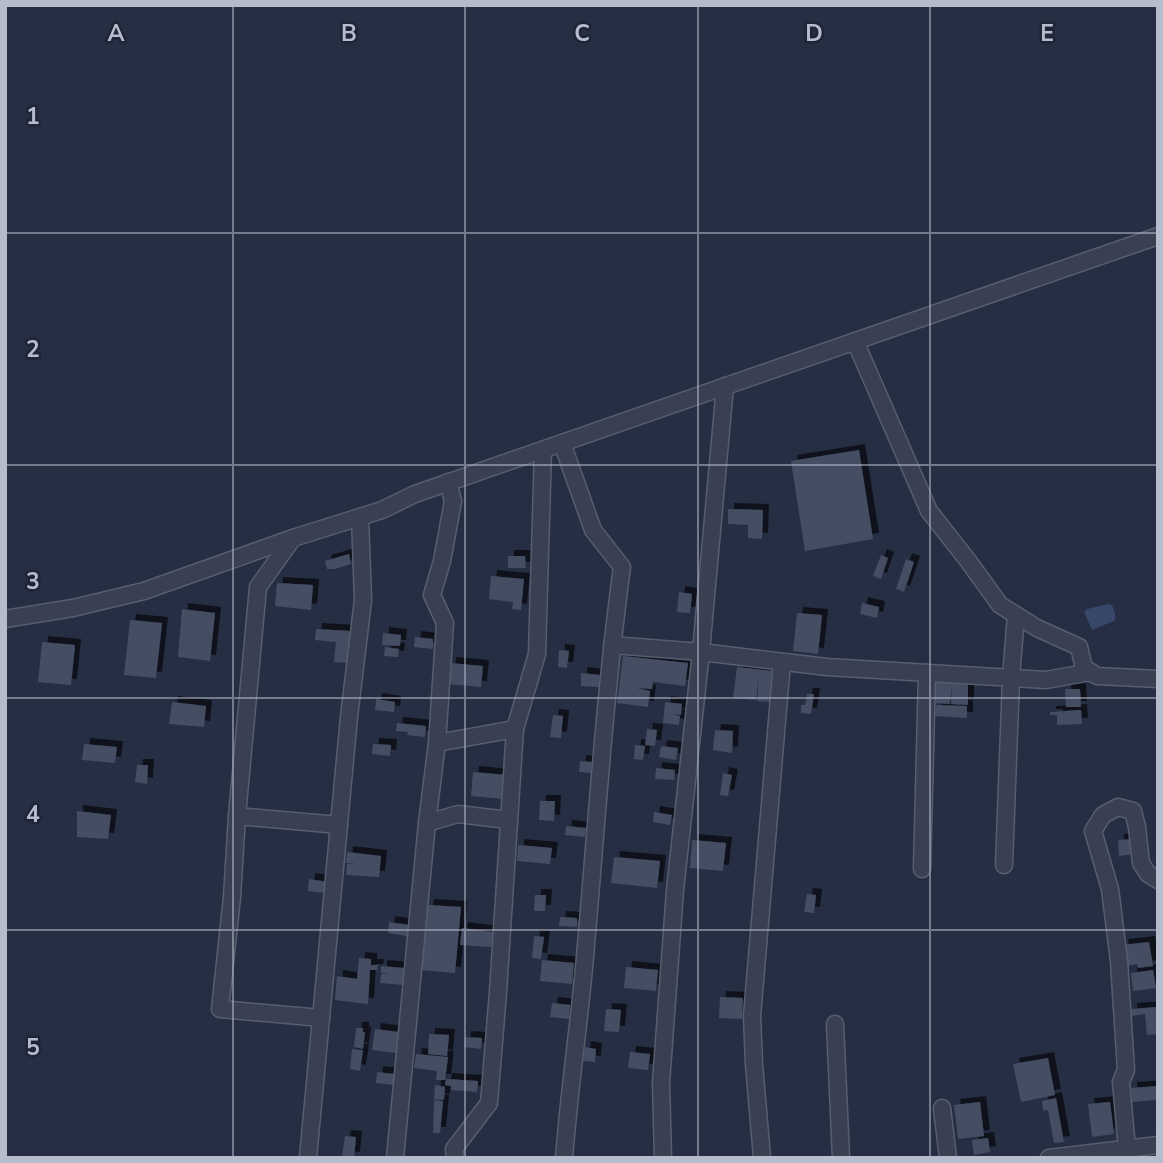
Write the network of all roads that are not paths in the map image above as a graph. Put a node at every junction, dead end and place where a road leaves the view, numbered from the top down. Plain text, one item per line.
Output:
1 (1158, 236) edge
2 (855, 341) junction
3 (725, 386) junction
4 (562, 443) junction
5 (542, 450) junction
6 (448, 482) junction
7 (360, 517) junction
8 (293, 538) junction
9 (1016, 615) junction
10 (5, 619) edge
11 (612, 645) junction
12 (701, 652) junction
13 (782, 662) junction
14 (1091, 672) junction
15 (927, 673) junction
16 (1011, 678) junction
17 (1158, 679) edge
18 (514, 729) junction
19 (437, 743) junction
20 (237, 816) junction
21 (508, 820) junction
22 (427, 823) junction
23 (339, 825) junction
24 (1004, 865) dead end
25 (922, 869) dead end
26 (1158, 880) edge
27 (321, 1018) junction
28 (835, 1024) dead end
29 (942, 1108) dead end
30 (1158, 1145) edge
31 (1127, 1149) junction
32 (1073, 1156) edge
33 (308, 1158) edge
34 (395, 1158) edge
35 (456, 1158) edge
36 (565, 1158) edge
37 (663, 1158) edge
38 (762, 1158) edge
39 (841, 1158) edge
40 (948, 1158) edge
41 (1049, 1158) edge

1 - 2 street
2 - 3 street
2 - 9 street
3 - 4 street
3 - 12 street
4 - 5 street
4 - 11 street
5 - 6 street
5 - 18 street
6 - 7 street
6 - 19 street
7 - 8 street
7 - 23 street
8 - 10 street
8 - 20 street
9 - 14 street
9 - 16 street
11 - 12 street
11 - 36 street
12 - 13 street
12 - 37 street
13 - 15 street
13 - 38 street
14 - 16 street
14 - 17 street
15 - 16 street
15 - 25 street
16 - 24 street
18 - 19 street
18 - 21 street
19 - 22 street
20 - 23 street
20 - 27 street
21 - 22 street
21 - 35 street
22 - 34 street
23 - 27 street
26 - 31 street
27 - 33 street
28 - 39 street
29 - 40 street
30 - 31 street
31 - 32 street
32 - 41 street

